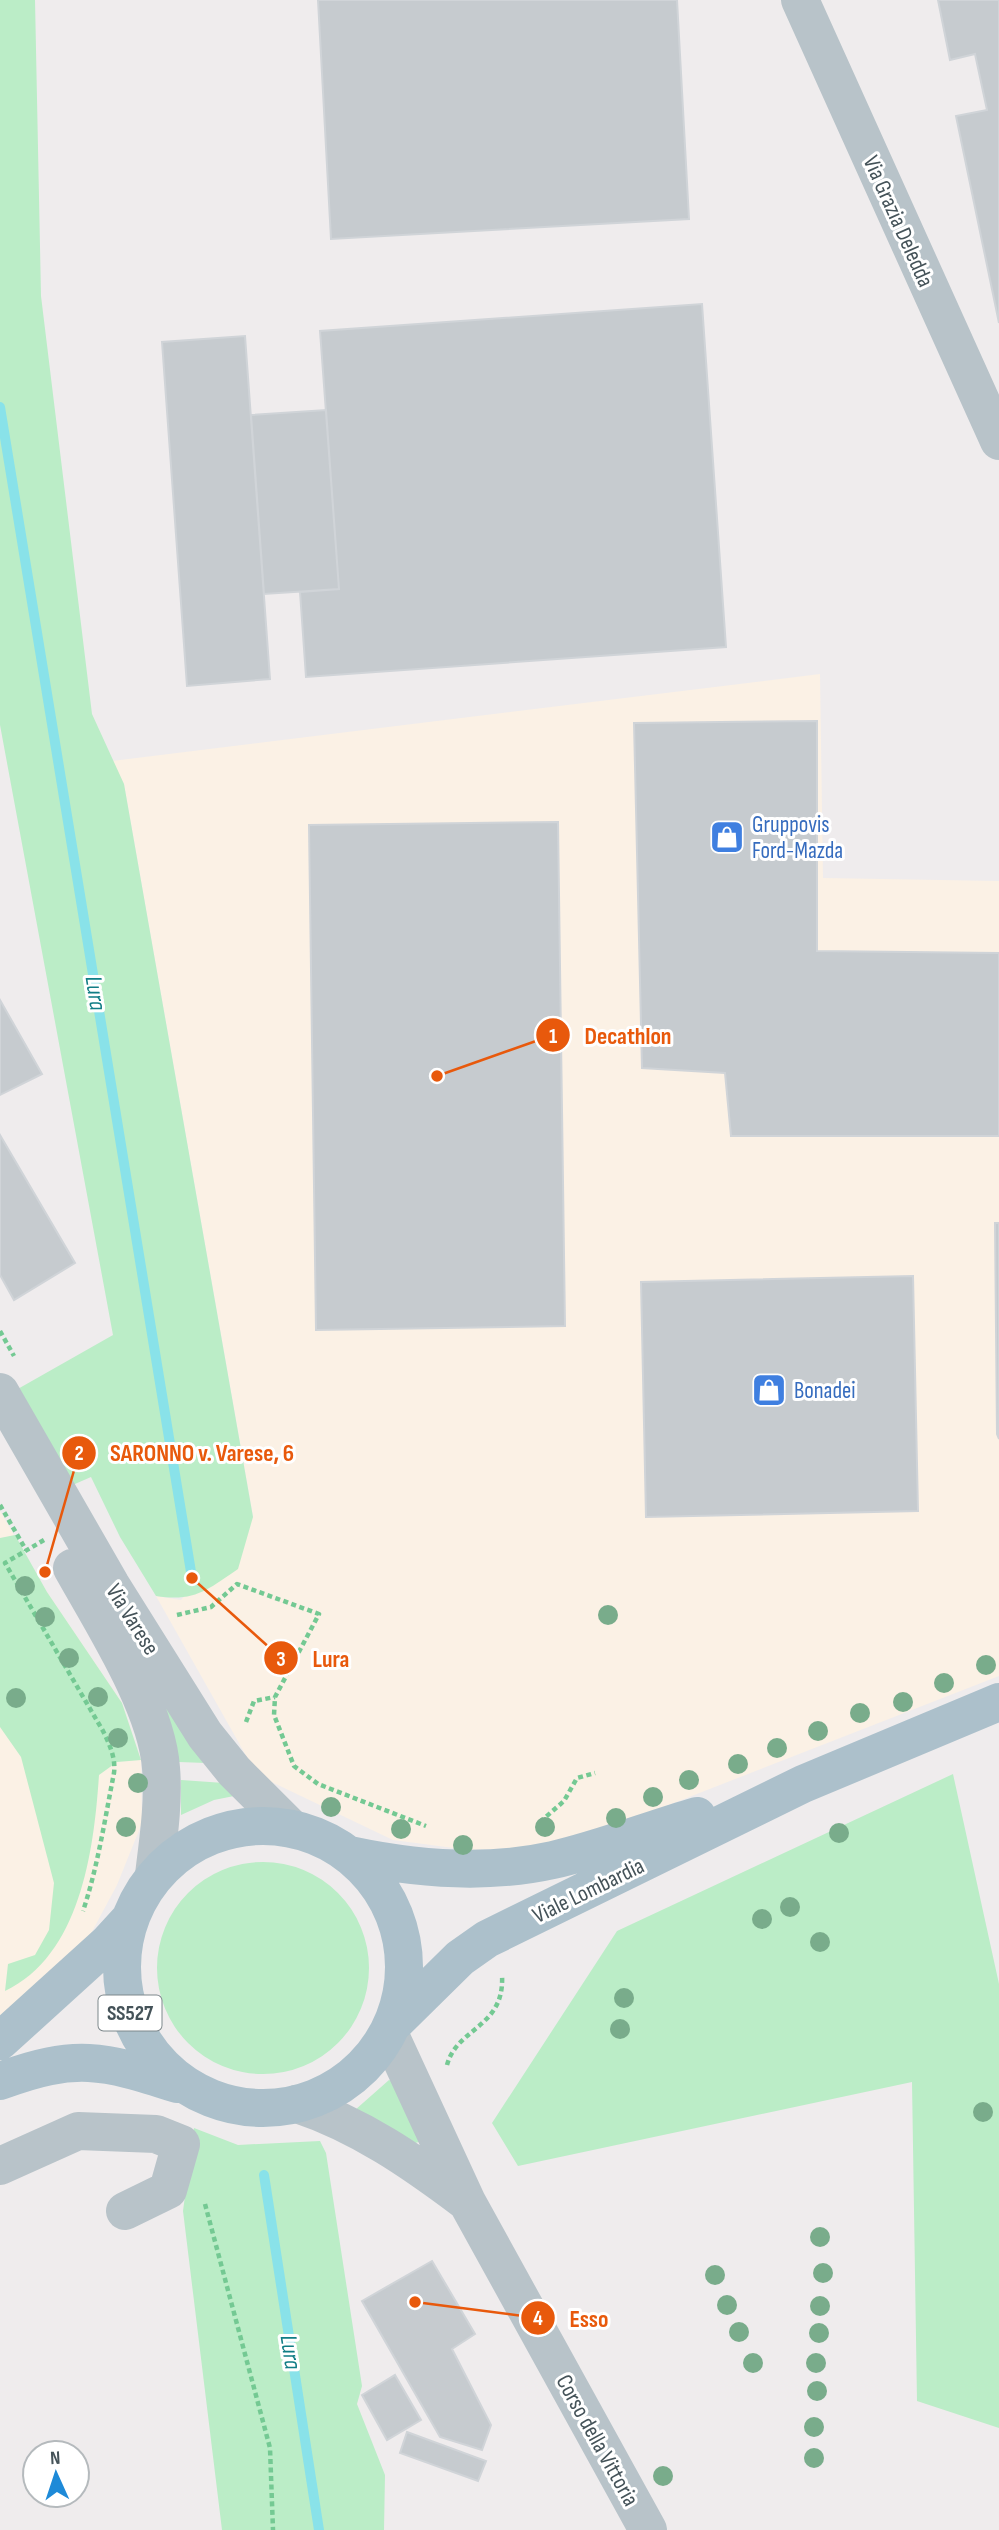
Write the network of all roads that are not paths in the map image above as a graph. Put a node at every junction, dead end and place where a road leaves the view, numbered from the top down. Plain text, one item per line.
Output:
1 (800, 0) edge
2 (999, 441) edge
3 (0, 1392) edge
4 (0, 1441) edge
5 (999, 1702) edge
6 (803, 1784) junction
7 (291, 1828) junction
8 (350, 1855) junction
9 (155, 1875) junction
10 (130, 1919) junction
11 (391, 2028) junction
12 (0, 2041) edge
13 (0, 2081) edge
14 (187, 2087) junction
15 (297, 2104) junction
16 (0, 2166) edge
17 (467, 2202) junction
18 (125, 2211) dead end
19 (648, 2530) edge

1 - 2 street, Via Grazia Deledda
3 - 7 street, Via Varese
4 - 9 street, Via Varese
5 - 6 main road, Viale Lombardia
6 - 8 main road, Viale Lombardia
6 - 11 main road, Viale Lombardia
7 - 8 main road, SS527
7 - 9 main road, SS527
8 - 11 main road, SS527
9 - 10 main road, SS527
10 - 12 main road
10 - 14 main road, SS527
11 - 15 main road, SS527
11 - 17 street, Corso della Vittoria
13 - 14 main road
14 - 15 main road, SS527
15 - 17 street, Corso della Vittoria
16 - 18 street
17 - 19 street, Corso della Vittoria

